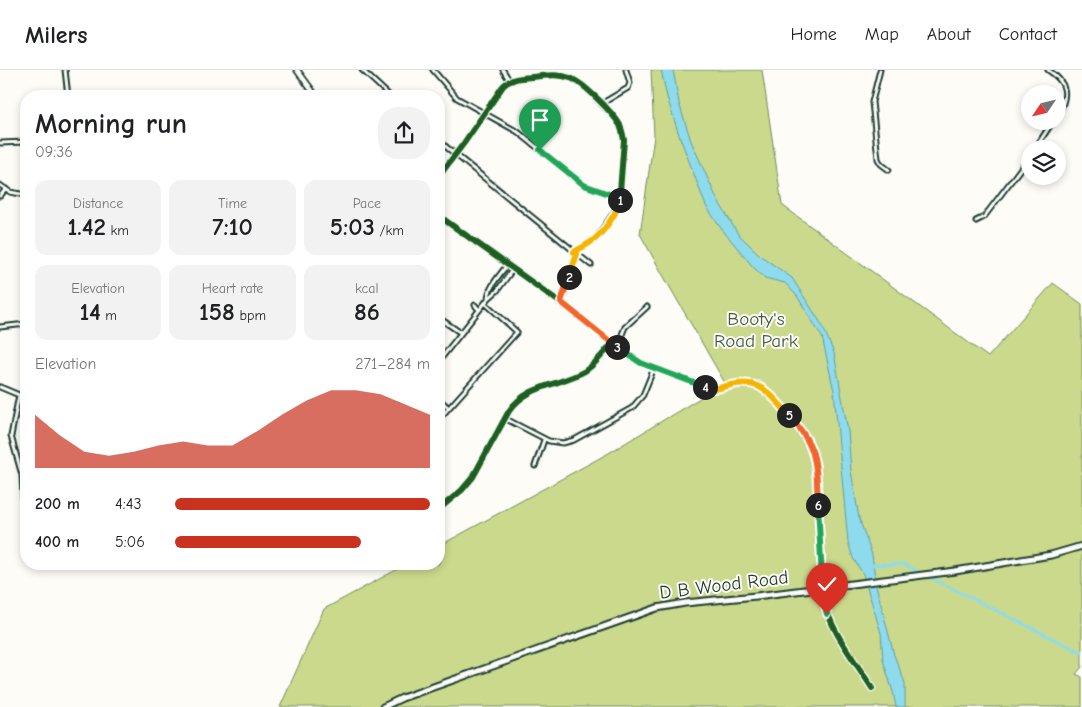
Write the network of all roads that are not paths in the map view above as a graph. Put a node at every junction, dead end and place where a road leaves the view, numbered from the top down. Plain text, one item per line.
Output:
1 (65, 70) edge
2 (297, 70) edge
3 (362, 70) edge
4 (433, 70) edge
5 (503, 70) edge
6 (626, 70) edge
7 (880, 70) edge
8 (1048, 70) edge
9 (509, 80) junction
10 (1064, 85) edge
11 (67, 90) edge
12 (312, 90) edge
13 (384, 90) edge
14 (601, 104) junction
15 (485, 113) junction
16 (20, 142) edge
17 (0, 143) edge
18 (445, 146) edge
19 (455, 155) junction
20 (445, 168) edge
21 (1021, 168) edge
22 (889, 170) dead end
23 (0, 185) edge
24 (6, 189) junction
25 (20, 194) edge
26 (0, 196) edge
27 (620, 198) junction
28 (445, 220) edge
29 (976, 221) dead end
30 (576, 253) junction
31 (508, 264) junction
32 (591, 265) dead end
33 (513, 268) junction
34 (488, 299) junction
35 (561, 302) junction
36 (485, 303) junction
37 (475, 305) dead end
38 (647, 307) dead end
39 (479, 310) junction
40 (445, 322) edge
41 (20, 325) edge
42 (0, 327) edge
43 (461, 333) junction
44 (615, 345) junction
45 (445, 353) edge
46 (654, 368) junction
47 (0, 387) edge
48 (19, 394) joint
49 (445, 404) edge
50 (449, 408) junction
51 (445, 412) edge
52 (506, 419) junction
53 (544, 440) junction
54 (535, 466) dead end
55 (20, 468) edge
56 (445, 504) edge
57 (1082, 546) edge
58 (872, 688) dead end
59 (383, 707) edge

1 - 11 street
2 - 12 street
3 - 13 street
4 - 15 street
5 - 9 street
6 - 14 street
7 - 22 street
8 - 10 street
9 - 14 street
9 - 15 street
14 - 27 street
15 - 19 street
15 - 27 street
16 - 17 street
18 - 19 street
19 - 20 street
19 - 30 street
21 - 29 street
23 - 24 street
24 - 25 street
24 - 26 street
27 - 30 street
28 - 31 street
30 - 32 street
30 - 35 street
31 - 33 street
31 - 34 street
33 - 34 street
33 - 35 street
34 - 36 street
35 - 44 street
36 - 39 street
36 - 50 street
37 - 39 street
38 - 44 street
39 - 43 street
40 - 43 street
41 - 42 street
43 - 45 street
44 - 46 street
44 - 52 street
46 - 53 street
46 - 58 street
47 - 48 street
48 - 55 street
49 - 50 street
50 - 51 street
52 - 53 street
52 - 56 street
53 - 54 street
57 - 59 main road, D B Wood Road, bridge

